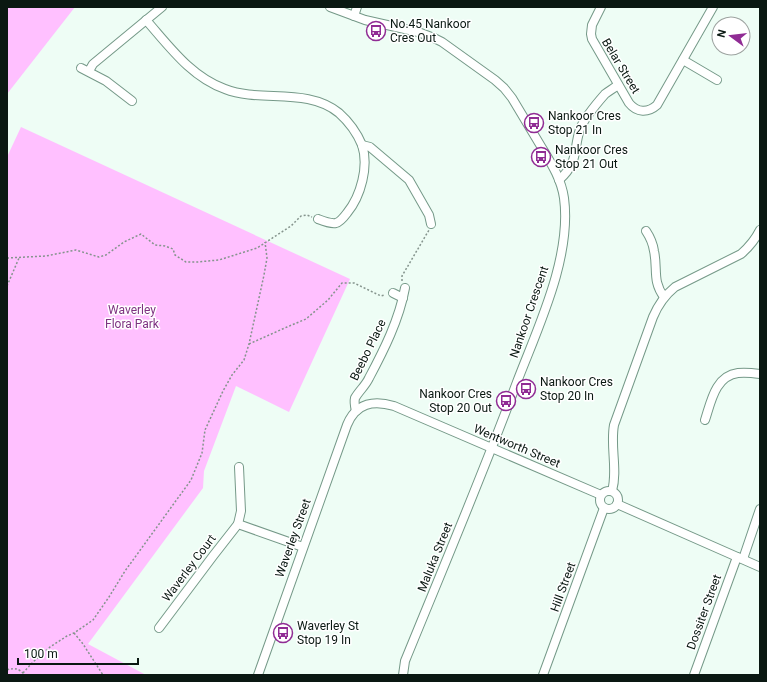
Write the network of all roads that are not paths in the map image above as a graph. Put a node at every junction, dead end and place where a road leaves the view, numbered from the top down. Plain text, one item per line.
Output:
1 (162, 7) edge
2 (330, 7) edge
3 (357, 7) edge
4 (601, 7) edge
5 (713, 7) edge
6 (354, 16) junction
7 (146, 20) junction
8 (683, 60) junction
9 (717, 80) dead end
10 (618, 85) junction
11 (132, 101) dead end
12 (362, 145) junction
13 (559, 180) junction
14 (318, 219) road end
15 (431, 224) road end
16 (760, 230) edge
17 (646, 231) dead end
18 (405, 288) road end
19 (393, 292) road end
20 (664, 297) junction
21 (403, 298) junction
22 (760, 374) edge
23 (356, 411) junction
24 (706, 420) dead end
25 (492, 448) junction
26 (239, 467) dead end
27 (612, 491) junction
28 (601, 495) junction
29 (617, 504) junction
30 (604, 508) junction
31 (760, 508) edge
32 (238, 524) junction
33 (303, 547) junction
34 (740, 558) junction
35 (760, 567) edge
36 (159, 628) dead end
37 (258, 675) edge
38 (403, 675) edge
39 (544, 675) edge
40 (694, 675) edge

1 - 7 street
2 - 6 street, Nankoor Crescent
3 - 6 street
4 - 10 street, Belar Street
5 - 8 street, Belar Street
6 - 13 street, Nankoor Crescent
7 - 11 street
7 - 12 street
8 - 9 street
8 - 10 street, Belar Street
10 - 13 street
12 - 14 street
12 - 15 street
13 - 25 street, Nankoor Crescent
16 - 20 street
17 - 20 street
18 - 21 street, Beebo Place
19 - 21 street
20 - 27 street
21 - 23 street, Beebo Place
22 - 24 street
23 - 25 street, Wentworth Street
23 - 33 street, Waverley Street
25 - 28 street, Wentworth Street
25 - 38 street, Maluka Street
26 - 32 street
27 - 28 street
27 - 29 street
28 - 30 street
29 - 30 street
29 - 34 street
30 - 39 street, Hill Street
31 - 34 street, Dossiter Street
32 - 33 street
32 - 36 street, Waverley Court
33 - 37 street, Waverley Street
34 - 35 street
34 - 40 street, Dossiter Street

